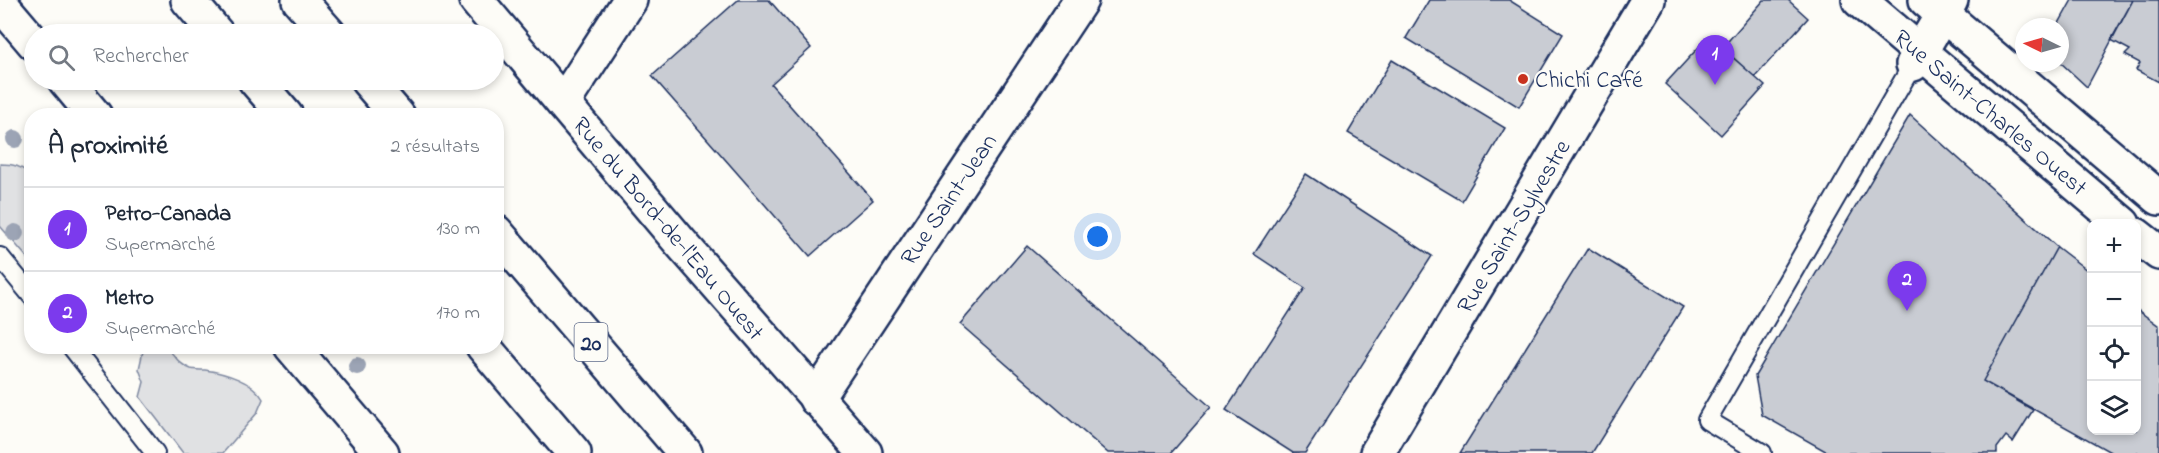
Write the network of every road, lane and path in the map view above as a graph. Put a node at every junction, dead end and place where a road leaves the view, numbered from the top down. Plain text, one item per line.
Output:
1 (188, 0) edge
2 (299, 0) edge
3 (476, 0) edge
4 (630, 0) edge
5 (1081, 0) edge
6 (1648, 0) edge
7 (1859, 0) edge
8 (0, 3) edge
9 (1940, 4) edge
10 (208, 24) edge
11 (320, 24) edge
12 (496, 24) edge
13 (24, 32) edge
14 (504, 33) edge
15 (1917, 59) junction
16 (73, 90) edge
17 (264, 90) edge
18 (376, 90) edge
19 (563, 103) junction
20 (88, 108) edge
21 (279, 108) edge
22 (391, 108) edge
23 (2159, 198) edge
24 (2117, 219) edge
25 (2141, 239) edge
26 (504, 241) edge
27 (2159, 254) edge
28 (0, 257) edge
29 (24, 287) edge
30 (77, 354) edge
31 (298, 354) edge
32 (490, 354) edge
33 (816, 399) junction
34 (155, 453) edge
35 (382, 453) edge
36 (574, 453) edge
37 (685, 453) edge
38 (865, 453) edge
39 (1377, 453) edge
40 (1762, 453) edge

1 - 10 main road
2 - 11 main road
3 - 12 main road, Rue du Bord-de-l'Eau Ouest
4 - 19 main road
5 - 33 main road, Rue Saint-Jean
6 - 39 main road, Rue Saint-Sylvestre
7 - 15 main road, Rue Saint-Charles Ouest
8 - 13 main road
9 - 15 main road
9 - 23 main road, Rue Saint-Charles Ouest
14 - 19 main road, Rue du Bord-de-l'Eau Ouest
15 - 24 main road, Rue Saint-Charles Ouest
15 - 40 lane
16 - 20 main road
17 - 21 main road
18 - 22 main road
19 - 33 main road, Rue du Bord-de-l'Eau Ouest
25 - 27 main road
26 - 37 main road, 20
28 - 29 lane
30 - 34 lane
31 - 35 main road
32 - 36 main road
33 - 38 main road, Rue du Bord-de-l'Eau Ouest

